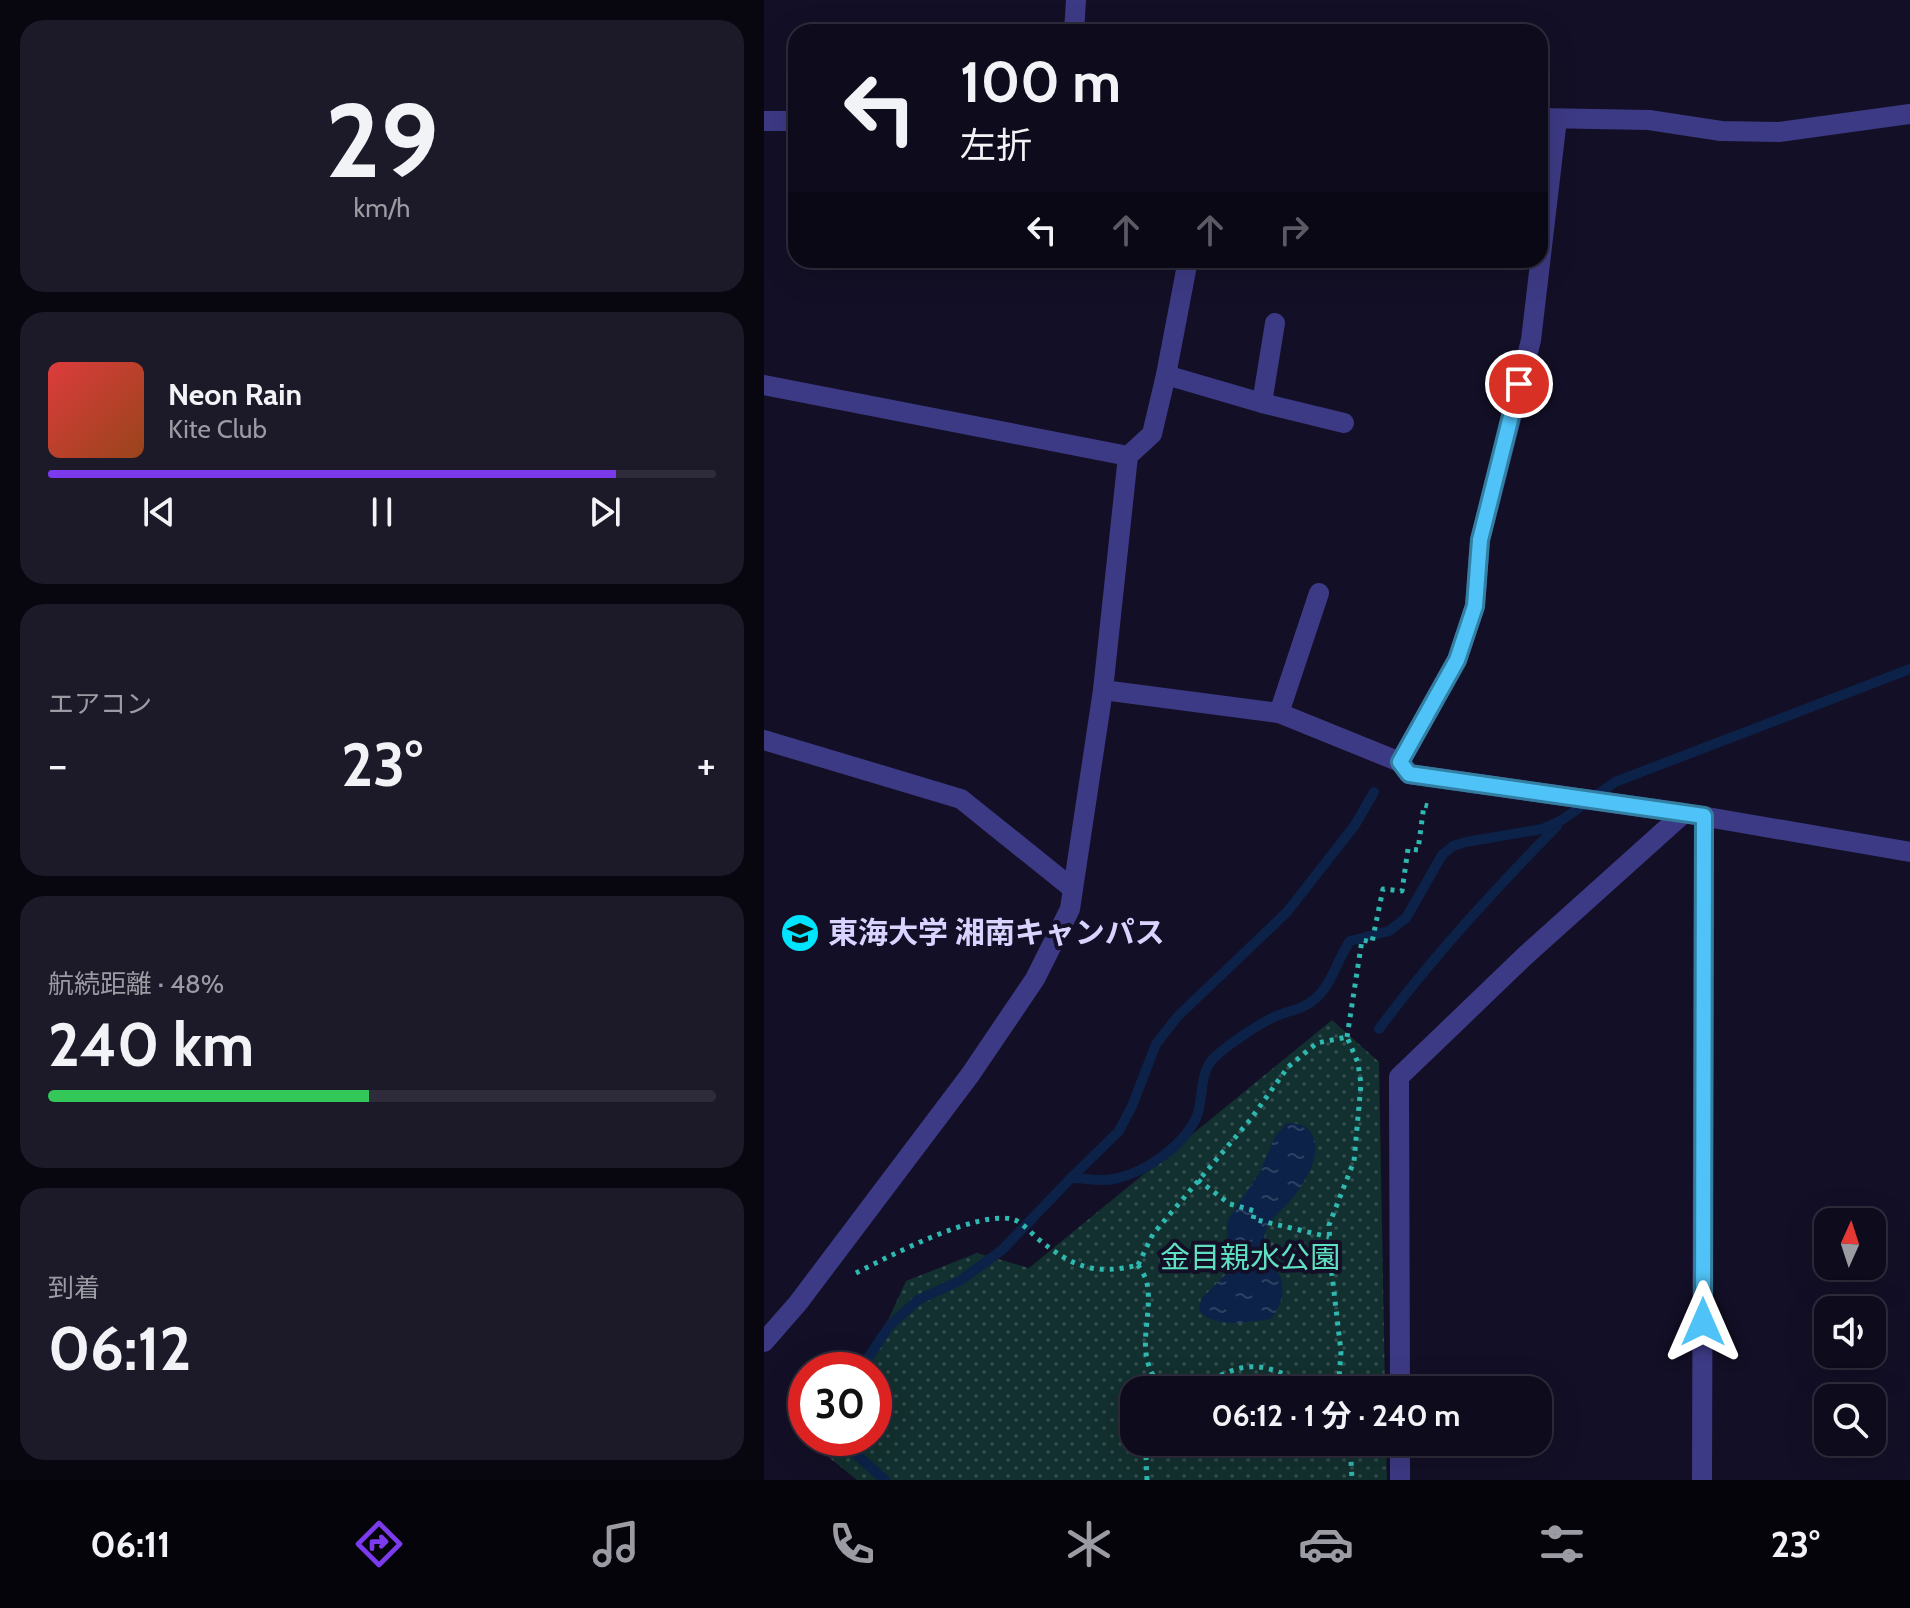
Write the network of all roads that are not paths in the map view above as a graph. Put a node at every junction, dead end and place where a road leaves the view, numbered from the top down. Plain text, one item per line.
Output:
1 (1076, 0) edge
2 (1074, 24) edge
3 (1910, 114) edge
4 (1548, 118) edge
5 (764, 121) edge
6 (788, 121) edge
7 (1186, 268) edge
8 (1537, 268) edge
9 (1275, 323) dead end
10 (1166, 375) junction
11 (764, 385) edge
12 (1262, 403) junction
13 (1344, 423) dead end
14 (1128, 456) junction
15 (1319, 593) dead end
16 (1103, 690) junction
17 (1279, 713) junction
18 (764, 740) edge
19 (1400, 762) junction
20 (1694, 814) junction
21 (1910, 852) edge
22 (1073, 889) junction
23 (764, 1342) edge
24 (1400, 1376) edge
25 (1400, 1456) edge
26 (1400, 1480) edge
27 (1702, 1480) edge

1 - 2 street
3 - 4 street
5 - 6 street
7 - 10 street
8 - 19 street
9 - 12 street
10 - 12 street
10 - 14 street
11 - 14 street
12 - 13 street
14 - 16 street
15 - 17 street
16 - 17 street
16 - 22 street
17 - 19 street
18 - 22 street
19 - 20 street
20 - 21 street
20 - 24 street
20 - 27 street
22 - 23 street
25 - 26 street

